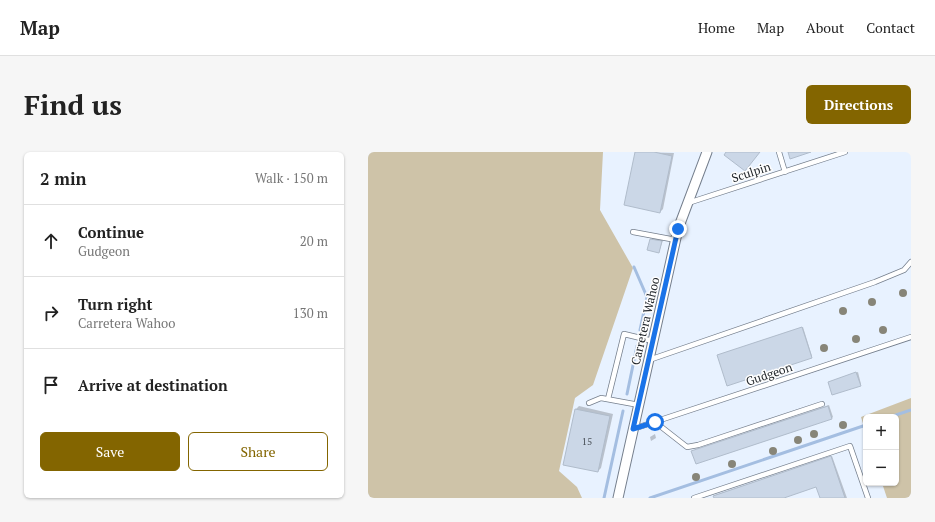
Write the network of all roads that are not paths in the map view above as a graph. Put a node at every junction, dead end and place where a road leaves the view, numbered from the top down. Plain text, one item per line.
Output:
1 (707, 152) edge
2 (779, 152) edge
3 (845, 152) edge
4 (785, 172) junction
5 (687, 204) junction
6 (633, 232) dead end
7 (676, 240) junction
8 (911, 262) edge
9 (911, 337) edge
10 (653, 341) junction
11 (649, 360) junction
12 (608, 400) junction
13 (589, 403) dead end
14 (822, 404) dead end
15 (639, 405) junction
16 (655, 422) junction
17 (633, 429) junction
18 (618, 498) edge
19 (694, 498) edge
20 (868, 498) edge

1 - 5 street, Carretera Wahoo
2 - 4 lane
3 - 4 lane, Sculpin
4 - 5 lane, Sculpin
5 - 7 street, Carretera Wahoo
6 - 7 lane
7 - 10 street, Carretera Wahoo
8 - 11 lane
9 - 16 lane, Gudgeon
10 - 11 street, Carretera Wahoo
10 - 12 lane
11 - 15 street, Carretera Wahoo
12 - 13 lane
12 - 15 lane
14 - 16 lane
15 - 17 street, Carretera Wahoo
16 - 17 lane, Gudgeon
17 - 18 street, Carretera Wahoo
19 - 20 lane

